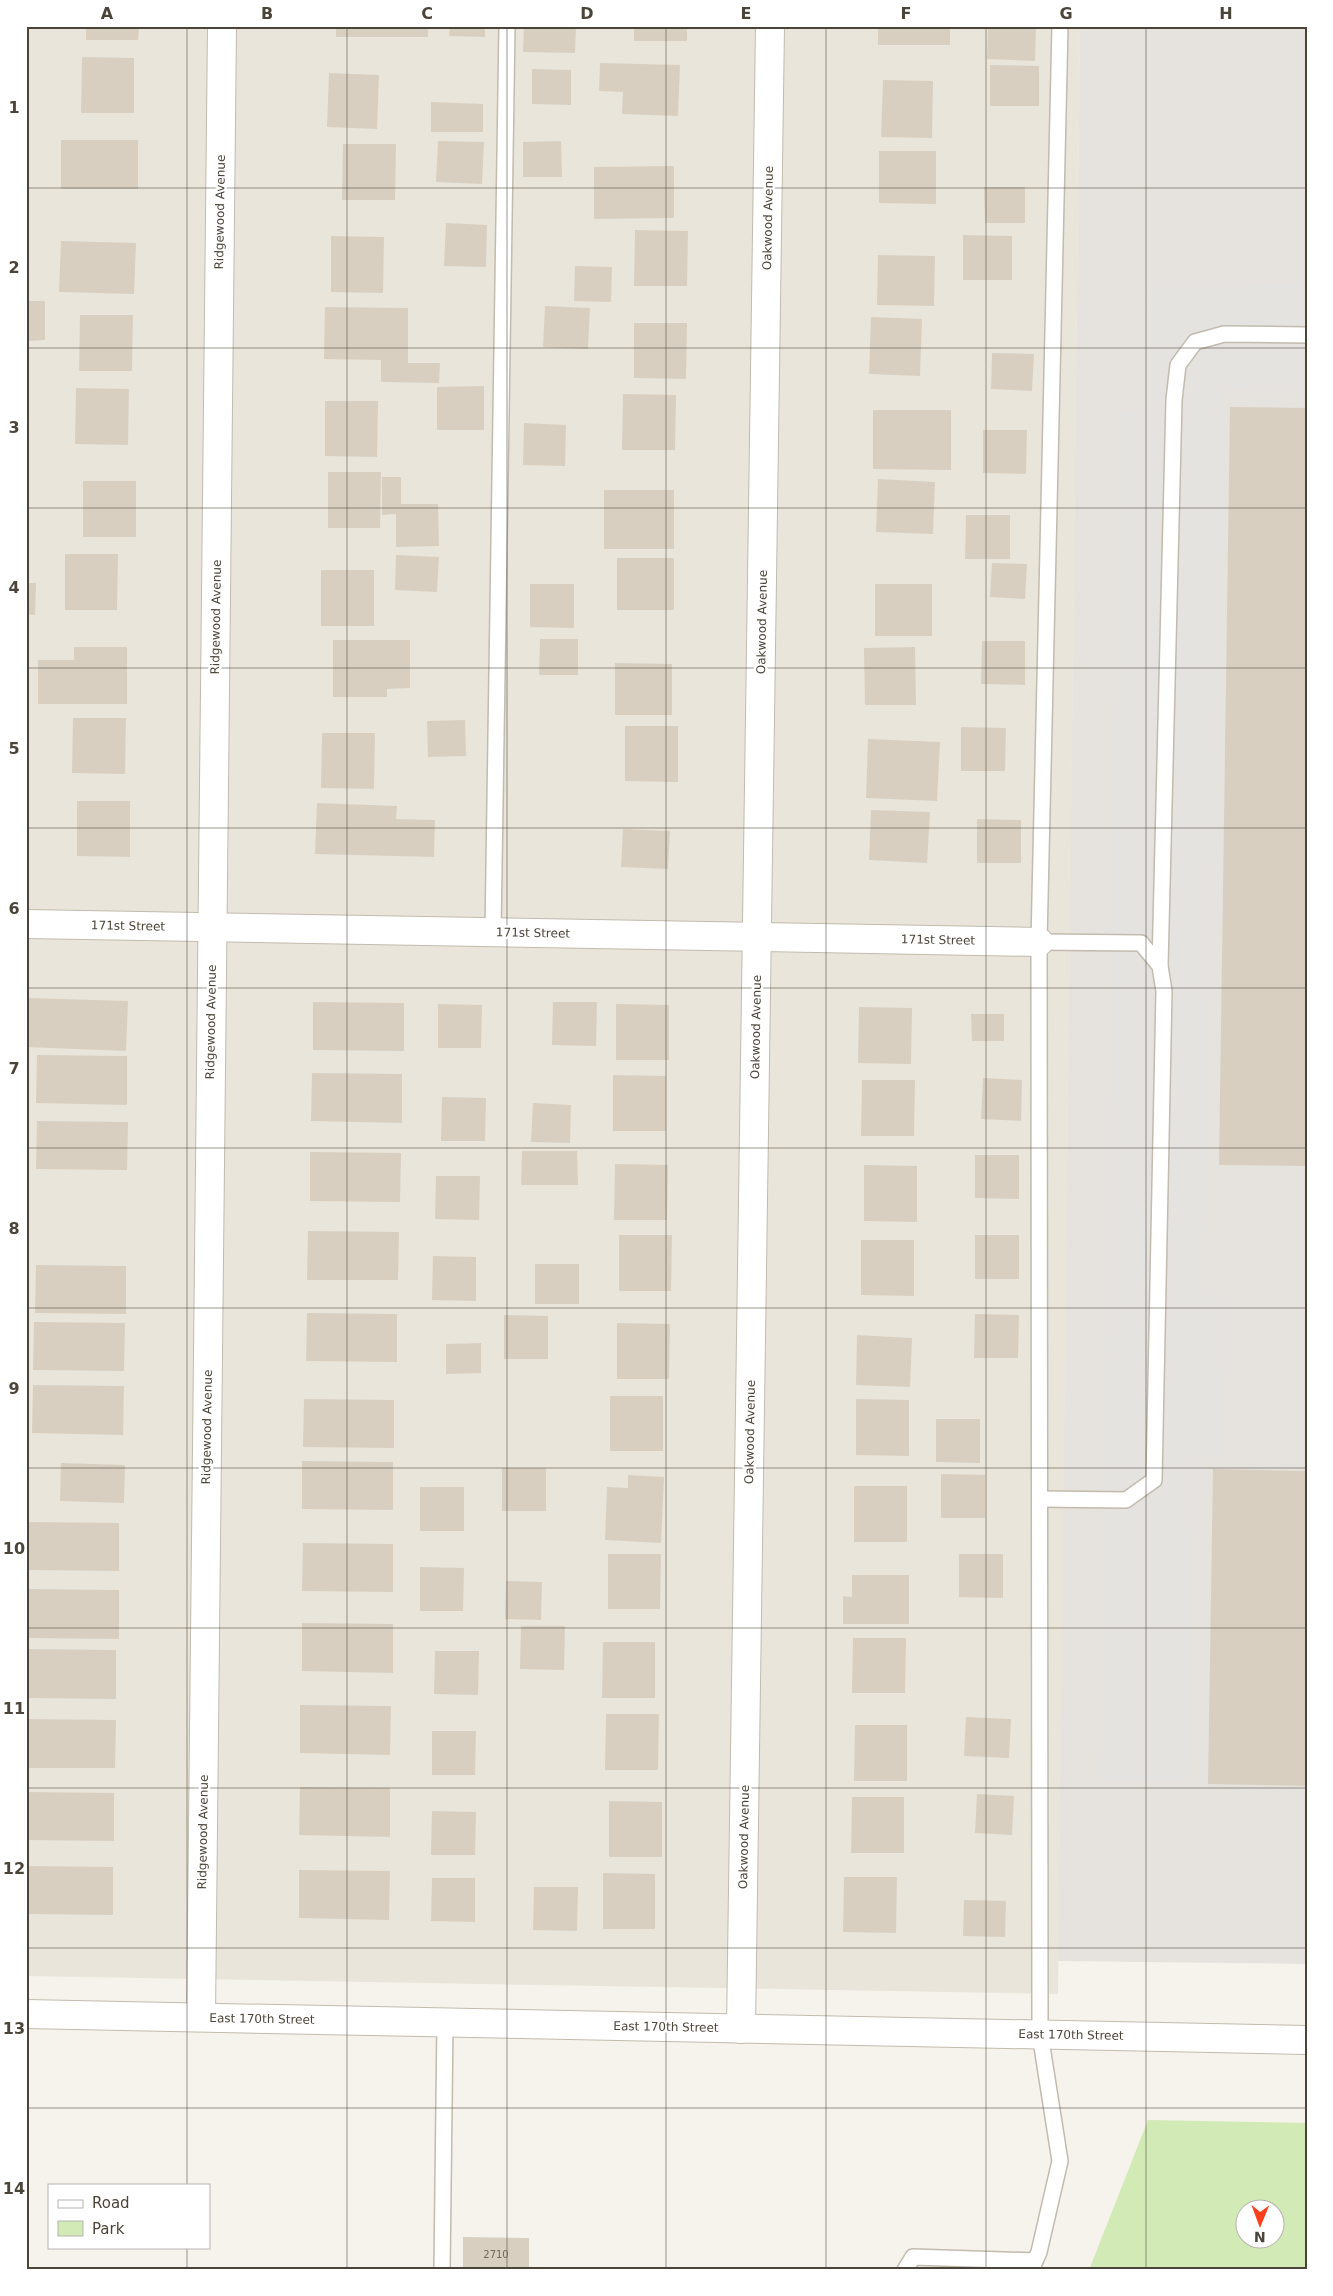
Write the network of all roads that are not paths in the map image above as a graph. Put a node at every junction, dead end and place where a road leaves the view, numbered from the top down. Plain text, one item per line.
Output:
1 (222, 26) edge
2 (507, 26) edge
3 (770, 26) edge
4 (1060, 26) edge
5 (1307, 335) edge
6 (26, 924) edge
7 (212, 928) junction
8 (493, 932) junction
9 (757, 937) junction
10 (1039, 942) junction
11 (1160, 966) junction
12 (1040, 1499) junction
13 (26, 2014) edge
14 (201, 2017) junction
15 (445, 2022) junction
16 (741, 2029) junction
17 (1040, 2034) junction
18 (1307, 2040) edge
19 (1033, 2265) edge
20 (442, 2270) edge
21 (905, 2270) edge

1 - 7 street, Ridgewood Avenue
2 - 8 lane
3 - 9 street, Oakwood Avenue
4 - 10 lane
5 - 11 lane
6 - 7 street, 171st Street
7 - 8 street, 171st Street
7 - 14 street, Ridgewood Avenue
8 - 9 street, 171st Street
9 - 10 street, 171st Street
9 - 16 street, Oakwood Avenue
10 - 11 lane
10 - 12 lane
11 - 12 lane
12 - 17 lane
13 - 14 street, East 170th Street
14 - 15 street, East 170th Street
15 - 16 street, East 170th Street
15 - 20 lane
16 - 17 street, East 170th Street
17 - 18 street, East 170th Street
17 - 19 lane
19 - 21 lane

